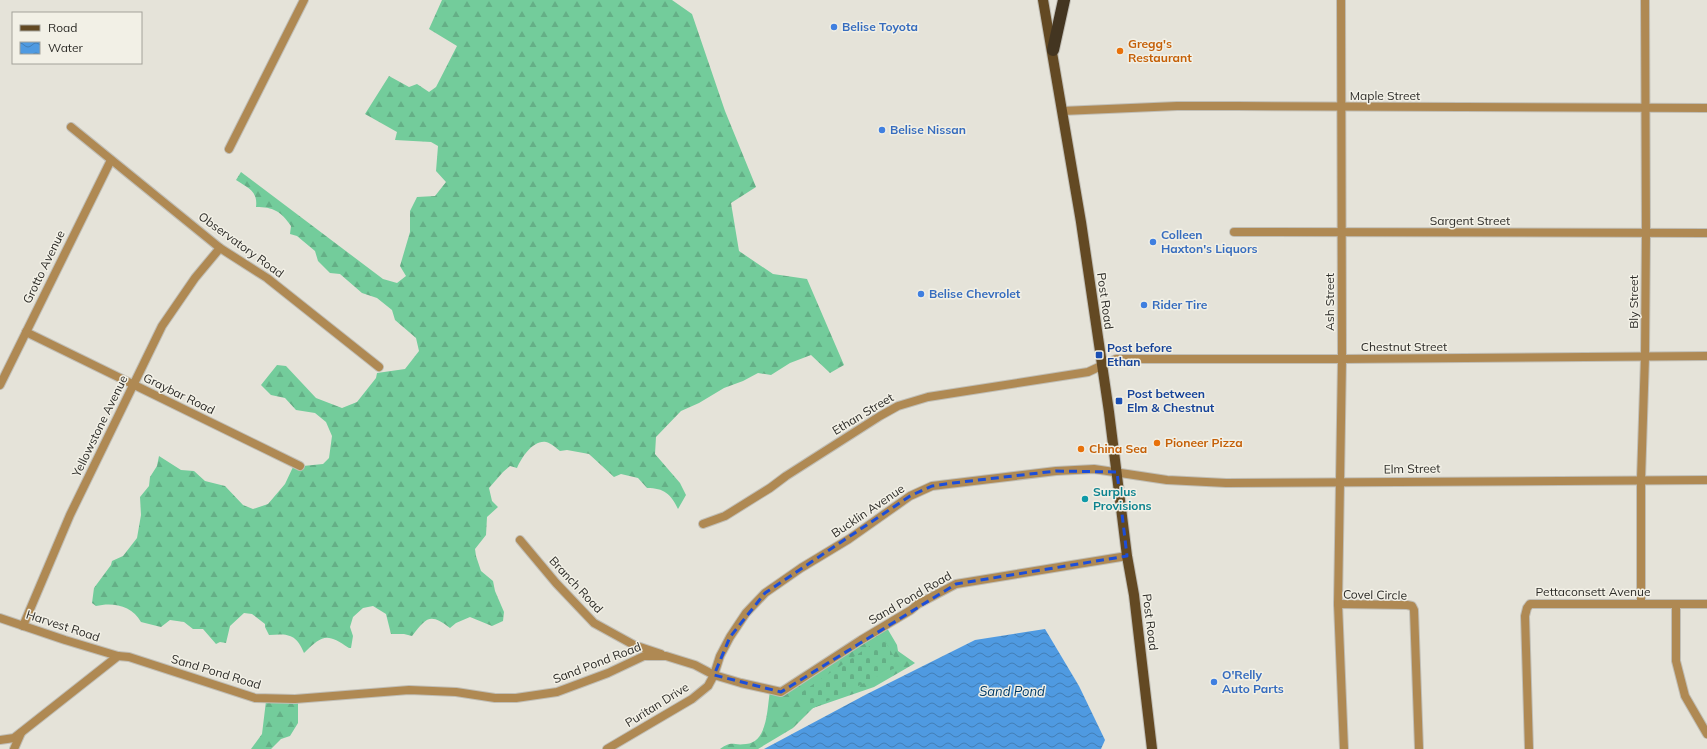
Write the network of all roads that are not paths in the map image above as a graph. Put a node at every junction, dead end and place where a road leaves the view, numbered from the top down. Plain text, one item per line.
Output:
1 (304, 0) edge
2 (1043, 0) edge
3 (1064, 0) edge
4 (1341, 0) edge
5 (1645, 0) edge
6 (1053, 50) junction
7 (1341, 107) junction
8 (1707, 108) edge
9 (1645, 109) junction
10 (1062, 111) junction
11 (71, 127) dead end
12 (229, 149) dead end
13 (111, 160) junction
14 (1234, 232) dead end
15 (1341, 233) junction
16 (1646, 233) junction
17 (1707, 233) edge
18 (220, 248) junction
19 (26, 332) junction
20 (1707, 356) edge
21 (1646, 357) junction
22 (1342, 359) junction
23 (379, 366) dead end
24 (1102, 366) junction
25 (0, 385) edge
26 (133, 385) junction
27 (300, 466) dead end
28 (1117, 472) junction
29 (1641, 479) junction
30 (1707, 480) edge
31 (1341, 482) junction
32 (703, 524) dead end
33 (520, 540) dead end
34 (1127, 556) junction
35 (1338, 604) junction
36 (1641, 604) junction
37 (1676, 604) junction
38 (1707, 604) edge
39 (0, 618) edge
40 (23, 626) junction
41 (118, 656) junction
42 (666, 656) junction
43 (714, 675) junction
44 (23, 730) junction
45 (1707, 734) edge
46 (0, 740) edge
47 (14, 749) edge
48 (607, 749) edge
49 (1152, 749) edge
50 (1344, 749) edge
51 (1419, 749) edge
52 (1529, 749) edge

1 - 12 street
2 - 6 main road, Post Road
3 - 6 highway
4 - 7 street, Ash Street
5 - 9 street, Bly Street
6 - 10 main road, Post Road
7 - 9 street, Maple Street
7 - 10 street, Maple Street
7 - 15 street, Ash Street
8 - 9 street, Maple Street
9 - 16 street, Bly Street
10 - 24 main road, Post Road
11 - 13 street, Observatory Road
13 - 18 street, Observatory Road
13 - 19 street, Grotto Avenue
14 - 15 street, Sargent Street
15 - 16 street, Sargent Street
15 - 22 street, Ash Street
16 - 17 street, Sargent Street
16 - 21 street, Bly Street
18 - 23 street, Observatory Road
18 - 26 street, Yellowstone Avenue
19 - 25 street, Grotto Avenue
19 - 26 street, Graybar Road
20 - 21 street, Chestnut Street
21 - 22 street, Chestnut Street
21 - 29 street, Bly Street
22 - 24 street, Chestnut Street
22 - 31 street, Ash Street
24 - 28 main road, Post Road
24 - 32 street, Ethan Street
26 - 27 street, Graybar Road
26 - 40 street, Yellowstone Avenue
28 - 31 street, Elm Street
28 - 34 main road, Post Road
28 - 43 street, Bucklin Avenue
29 - 30 street, Elm Street
29 - 31 street, Elm Street
29 - 36 street, Bly Street
31 - 35 street, Ash Street
33 - 42 street, Branch Road
34 - 43 street, Sand Pond Road
34 - 49 main road, Post Road
35 - 50 street, Covel Circle
35 - 51 street, Covel Circle
36 - 37 street, Pettaconsett Avenue
36 - 52 street, Pettaconsett Avenue
37 - 38 street, Pettaconsett Avenue
37 - 45 street
39 - 40 street, Harvest Road
40 - 41 street, Harvest Road
41 - 42 street, Sand Pond Road
41 - 44 street
42 - 43 street, Sand Pond Road
43 - 48 street, Puritan Drive
44 - 46 street
44 - 47 street

